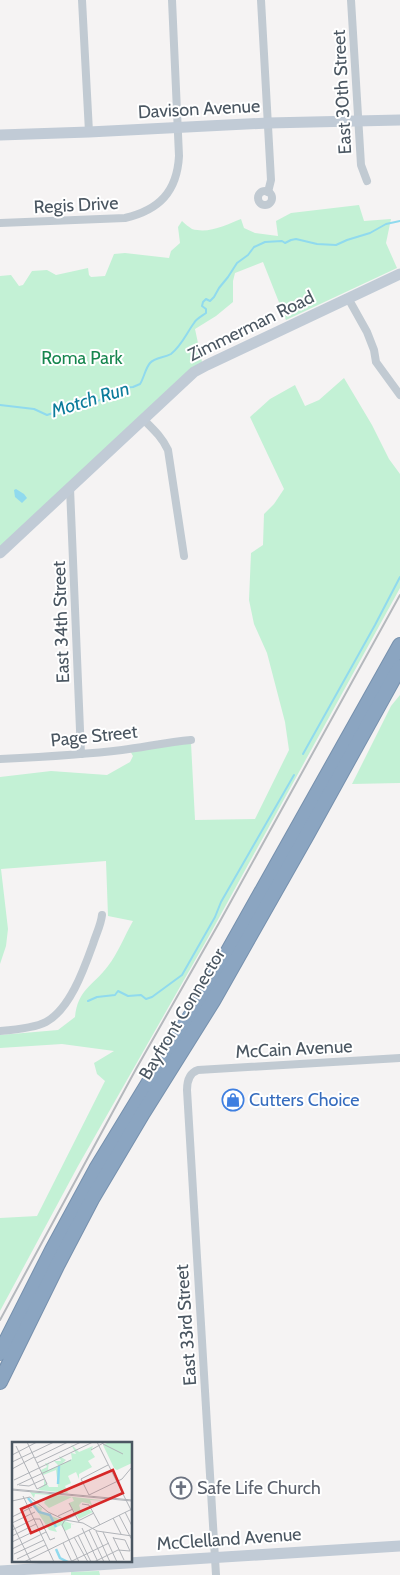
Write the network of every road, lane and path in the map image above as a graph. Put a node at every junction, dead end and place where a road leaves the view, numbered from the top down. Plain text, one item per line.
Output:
1 (82, 0) edge
2 (172, 0) edge
3 (261, 0) edge
4 (351, 0) edge
5 (400, 120) edge
6 (358, 121) junction
7 (268, 123) junction
8 (178, 127) junction
9 (89, 132) junction
10 (0, 135) edge
11 (367, 181) dead end
12 (268, 192) dead end
13 (0, 223) edge
14 (400, 274) edge
15 (348, 298) junction
16 (400, 396) edge
17 (143, 419) junction
18 (70, 488) junction
19 (0, 553) edge
20 (184, 556) dead end
21 (400, 645) edge
22 (400, 668) edge
23 (190, 740) dead end
24 (81, 754) junction
25 (0, 758) edge
26 (102, 915) dead end
27 (0, 1031) edge
28 (400, 1058) edge
29 (191, 1074) joint
30 (0, 1353) edge
31 (0, 1382) edge
32 (400, 1546) edge
33 (215, 1557) junction
34 (0, 1571) edge
35 (216, 1575) edge

1 - 9 street
2 - 8 street, Regis Drive
3 - 7 street
4 - 6 street, East 30th Street
5 - 6 street, Davison Avenue
6 - 7 street, Davison Avenue
6 - 11 street, East 30th Street
7 - 8 street, Davison Avenue
7 - 12 street
8 - 9 street, Davison Avenue
8 - 13 street, Regis Drive
9 - 10 street, Davison Avenue
14 - 15 street, Zimmerman Road
15 - 16 street
15 - 17 street, Zimmerman Road
17 - 18 street, Zimmerman Road
17 - 20 street
18 - 19 street, Zimmerman Road
18 - 24 street, East 34th Street
21 - 30 highway, Bayfront Connector
22 - 31 highway, Bayfront Connector
23 - 24 street, Page Street
24 - 25 street, Page Street
26 - 27 street
28 - 29 street, McCain Avenue
29 - 33 street, East 33rd Street
32 - 33 street, McClelland Avenue
33 - 34 street, McClelland Avenue
33 - 35 street, East 33rd Street

